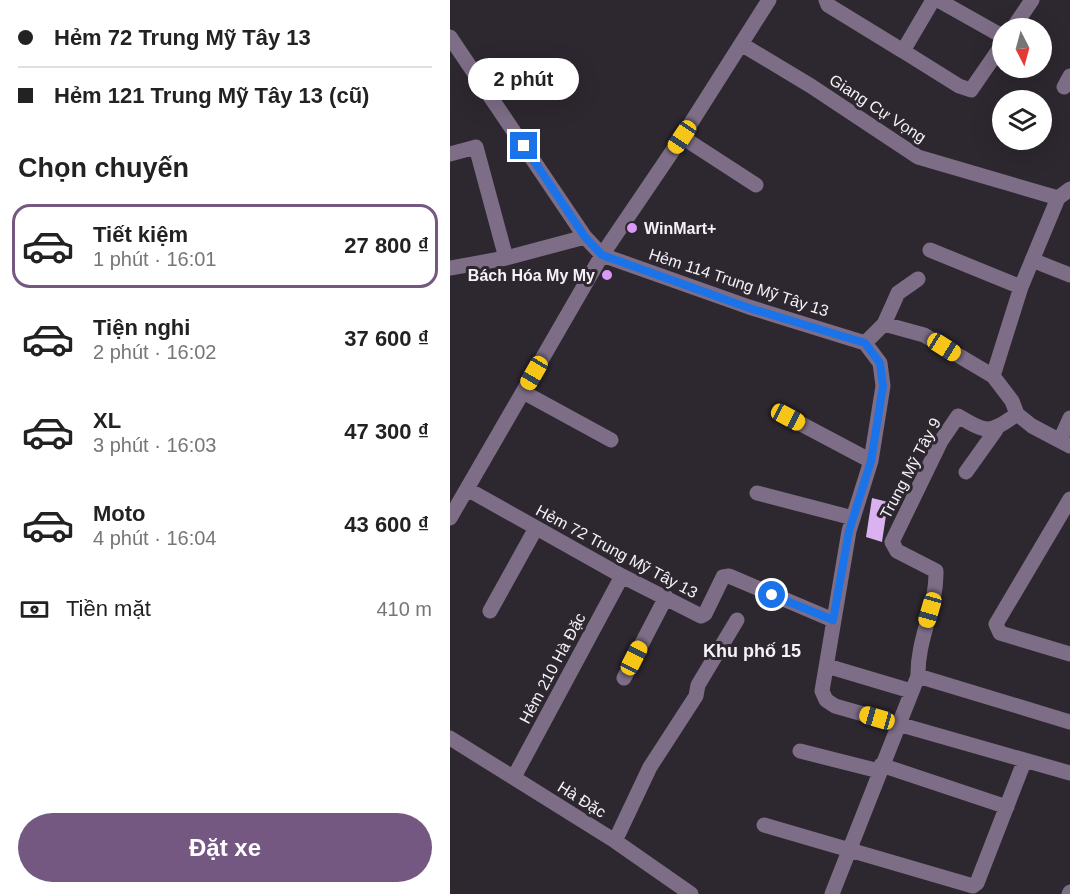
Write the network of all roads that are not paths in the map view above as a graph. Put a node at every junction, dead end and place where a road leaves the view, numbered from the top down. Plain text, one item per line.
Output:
1 (769, 0) edge
2 (826, 0) edge
3 (935, 0) edge
4 (1032, 0) edge
5 (1020, 18) edge
6 (992, 31) edge
7 (450, 37) edge
8 (741, 44) junction
9 (903, 51) junction
10 (992, 60) edge
11 (682, 137) junction
12 (450, 154) edge
13 (756, 185) dead end
14 (1064, 194) edge
15 (585, 237) junction
16 (930, 250) dead end
17 (602, 255) junction
18 (506, 258) junction
19 (1032, 260) junction
20 (450, 268) edge
21 (1070, 275) edge
22 (918, 279) dead end
23 (1021, 287) junction
24 (885, 324) junction
25 (865, 343) junction
26 (993, 376) junction
27 (523, 392) junction
28 (1017, 414) junction
29 (788, 417) dead end
30 (1070, 418) edge
31 (996, 430) junction
32 (611, 440) dead end
33 (1065, 443) edge
34 (871, 461) junction
35 (966, 472) dead end
36 (467, 489) junction
37 (757, 493) dead end
38 (1070, 499) edge
39 (450, 518) edge
40 (853, 518) junction
41 (536, 528) junction
42 (622, 576) junction
43 (666, 597) junction
44 (490, 611) dead end
45 (737, 620) dead end
46 (833, 620) junction
47 (1070, 654) edge
48 (827, 666) junction
49 (918, 675) junction
50 (624, 678) dead end
51 (910, 691) junction
52 (1070, 722) edge
53 (898, 724) junction
54 (450, 738) edge
55 (800, 751) dead end
56 (1024, 762) junction
57 (880, 768) junction
58 (1070, 773) edge
59 (514, 777) junction
60 (1007, 807) junction
61 (764, 825) dead end
62 (615, 841) junction
63 (849, 849) junction
64 (685, 893) edge
65 (832, 894) edge

1 - 8 street
2 - 9 street
3 - 6 street
3 - 9 street
4 - 5 street
7 - 15 street
8 - 11 street
8 - 14 street, Giang Cự Vọng
9 - 10 street
11 - 13 street
11 - 17 street
12 - 18 street
14 - 19 street
15 - 17 street
15 - 18 street
16 - 23 street
17 - 25 street, Hẻm 114 Trung Mỹ Tây 13
17 - 27 street
18 - 20 street
19 - 21 street
19 - 23 street
22 - 24 street
23 - 26 street
24 - 25 street
24 - 26 street
25 - 34 street
26 - 28 street
27 - 32 street
27 - 36 street
28 - 31 street
28 - 33 street
29 - 34 street
30 - 33 street
31 - 35 street
31 - 49 street, Trung Mỹ Tây 9
34 - 40 street
36 - 39 street
36 - 41 street, Hẻm 72 Trung Mỹ Tây 13
37 - 40 street
38 - 47 street
40 - 46 street
41 - 42 street, Hẻm 72 Trung Mỹ Tây 13
41 - 44 street
42 - 43 street, Hẻm 72 Trung Mỹ Tây 13
42 - 59 street, Hẻm 210 Hà Đặc
43 - 46 street, Hẻm 72 Trung Mỹ Tây 13
43 - 50 street
45 - 62 street
46 - 48 street
48 - 51 street
48 - 53 street
49 - 51 street, Trung Mỹ Tây 9
49 - 52 street
51 - 53 street, Trung Mỹ Tây 9
53 - 56 street
53 - 57 street, Trung Mỹ Tây 9
54 - 59 street, Hà Đặc
55 - 57 street
56 - 58 street
56 - 60 street
57 - 60 street
57 - 63 street, Trung Mỹ Tây 9
59 - 62 street, Hà Đặc
60 - 63 street
61 - 63 street
62 - 64 street, Hà Đặc
63 - 65 street, Trung Mỹ Tây 9

